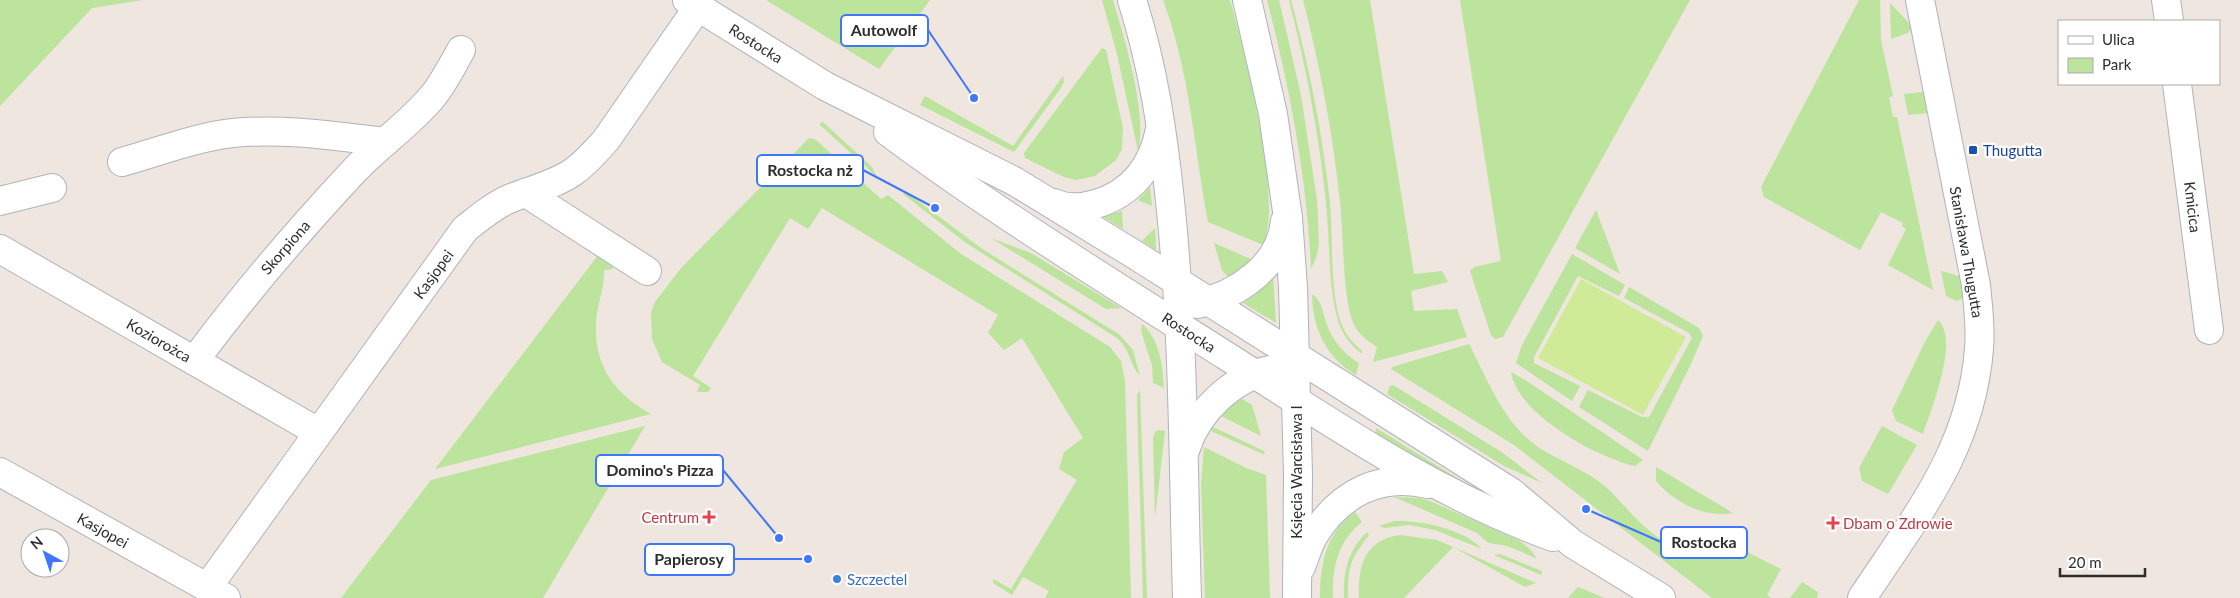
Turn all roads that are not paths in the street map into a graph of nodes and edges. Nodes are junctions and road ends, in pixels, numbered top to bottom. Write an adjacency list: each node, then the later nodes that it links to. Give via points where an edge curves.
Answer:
1 (1132, 0): 10 (street)
2 (1248, 0): 17 (street, via 1273,114)
3 (1920, 0): 36 (street, Stanisława Thugutta, via 1976,285 1979,349 1971,402 1951,457)
4 (2166, 0): 6 (street)
5 (692, 4): 9 (street, Rostocka); 14 (street, Kasjopei, via 606,140 573,172)
6 (2169, 20)
7 (460, 50): 11 (street, Skorpiona, via 433,95)
8 (2177, 85): 22 (street, Kmicica)
9 (825, 86): 15 (street, Rostocka, via 989,167); 21 (street, Rostocka, via 985,201 1133,296)
10 (1161, 120): 15 (street, Rostocka, via 1155,151 1130,187 1089,206 1058,205); 21 (street)
11 (385, 142): 12 (street, via 318,133 232,133); 23 (street, Skorpiona, via 282,249)
12 (122, 162)
13 (52, 188): 16 (street)
14 (526, 193): 19 (street); 27 (street, Kasjopei, via 507,200 465,229)
15 (1045, 199): 21 (street, Rostocka)
16 (0, 201)
17 (1287, 207): 20 (street, via 1285,228 1264,265 1236,290); 24 (street, Księcia Warcisława I)
18 (0, 249): 23 (street, Koziorożca)
19 (647, 271)
20 (1209, 302): 21 (street); 24 (street, Rostocka)
21 (1179, 305): 25 (street, Rostocka); 28 (street, via 1183,364)
22 (2209, 330)
23 (195, 360): 27 (street, Koziorożca)
24 (1295, 362): 25 (street); 26 (street, Księcia Warcisława I); 31 (street, Rostocka, via 1325,375 1511,492)
25 (1255, 375): 26 (street, Rostocka); 28 (street, via 1228,391 1202,415 1192,432)
26 (1295, 401): 30 (street, Rostocka); 32 (street, Księcia Warcisława I, via 1298,474)
27 (318, 432): 33 (street, Kasjopei)
28 (1183, 465): 34 (street)
29 (0, 472): 33 (street, Kasjopei)
30 (1439, 486): 31 (street, Rostocka, via 1494,513); 32 (street, Księcia Warcisława I, via 1389,480 1352,495 1337,506 1313,537)
31 (1573, 544): 35 (street, Rostocka)
32 (1296, 588)
33 (216, 593)
34 (1187, 598)
35 (1662, 598)
36 (1862, 598)

